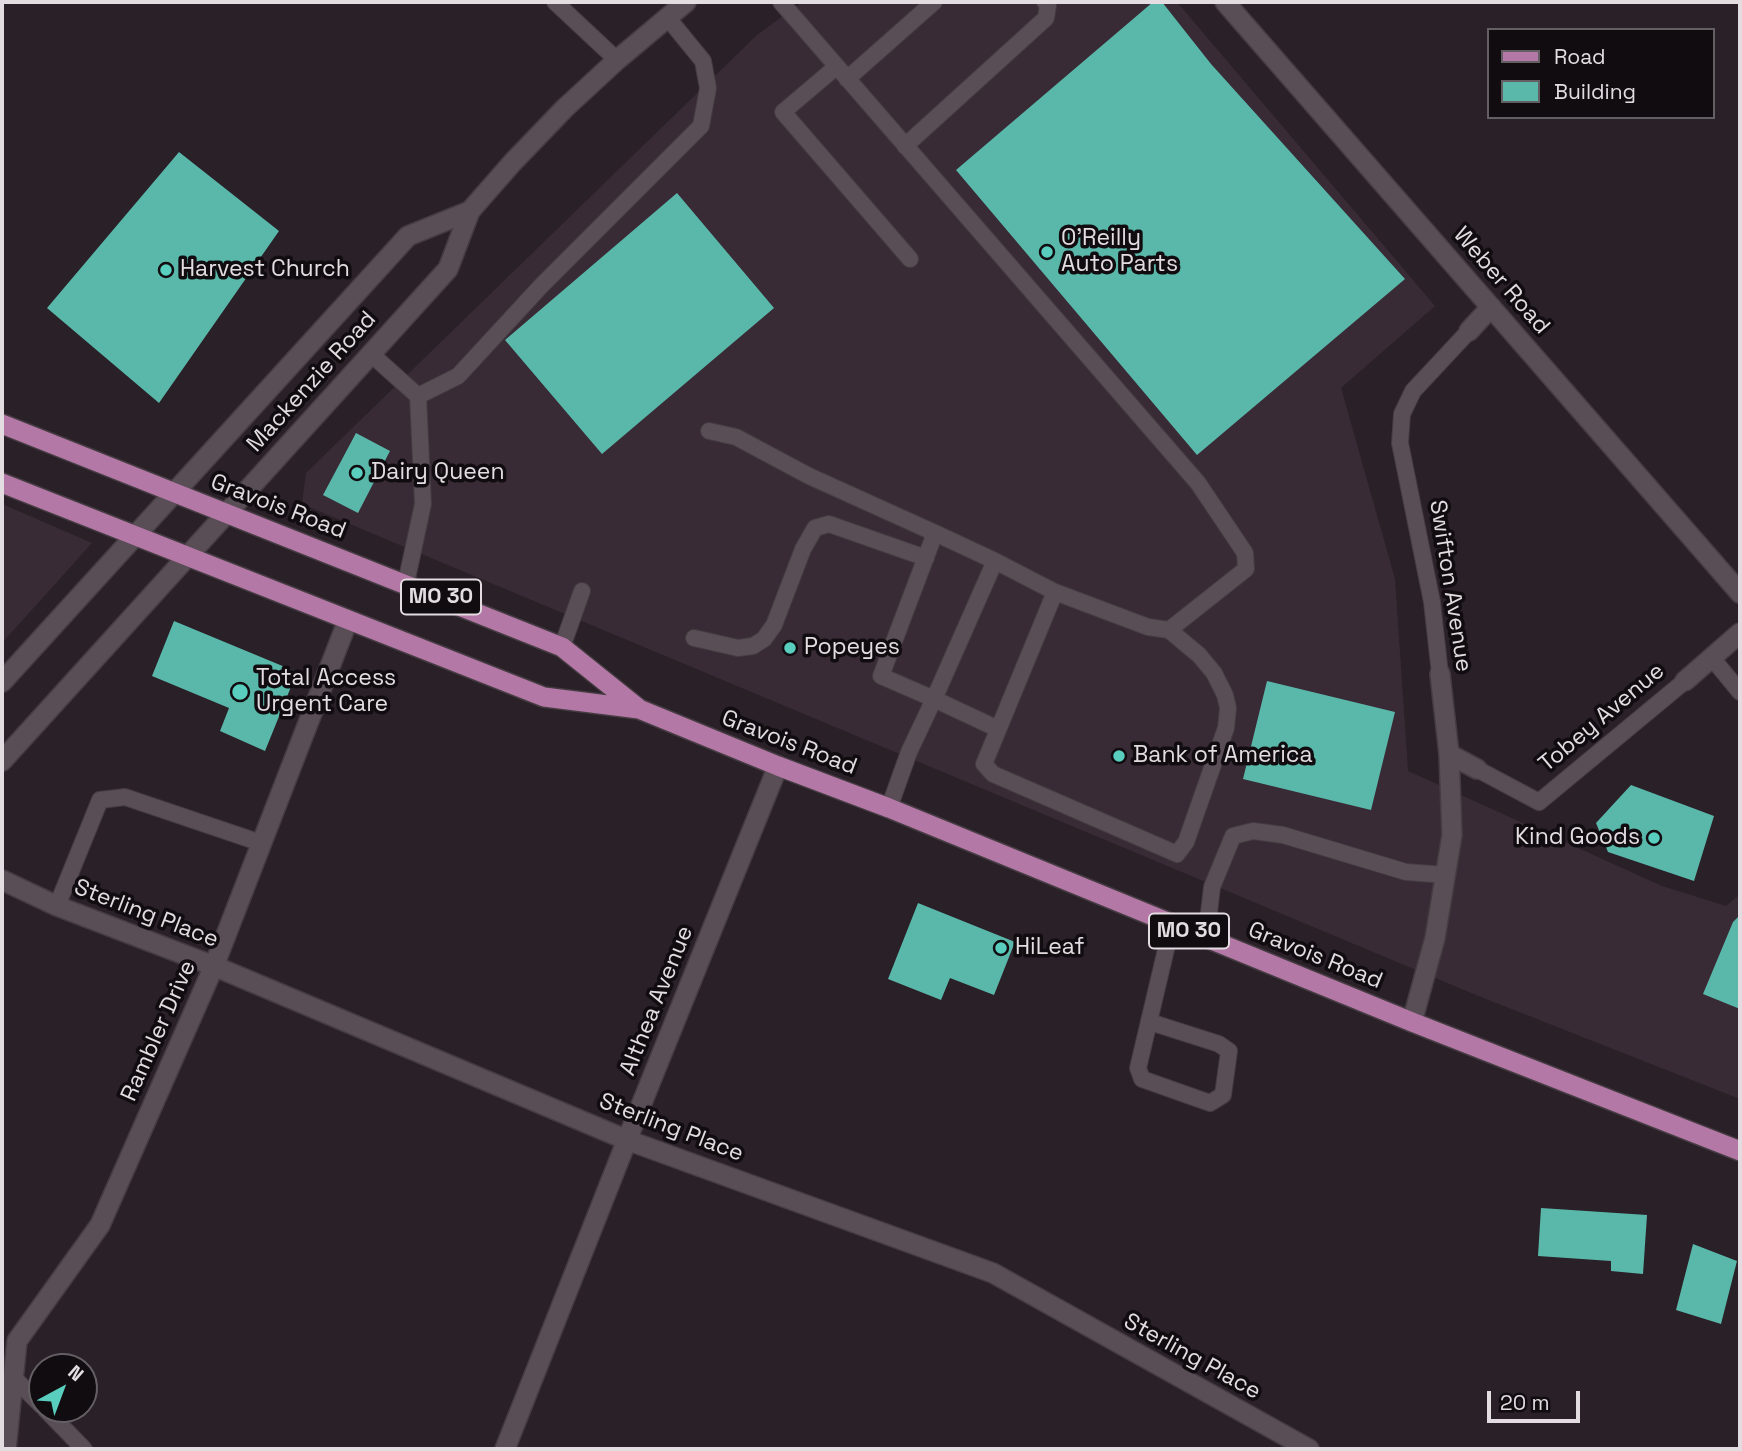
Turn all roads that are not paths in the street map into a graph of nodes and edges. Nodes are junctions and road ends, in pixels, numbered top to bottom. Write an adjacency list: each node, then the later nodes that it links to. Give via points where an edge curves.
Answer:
1 (555, 2): 8 (lane)
2 (687, 2): 7 (street, Mackenzie Road)
3 (781, 2): 9 (lane)
4 (934, 2): 10 (lane)
5 (1045, 2): 11 (lane, via 1046,18)
6 (1225, 2): 14 (street, Weber Road)
7 (667, 17): 8 (street, Mackenzie Road); 17 (lane, via 703,61 708,88 701,126 458,376)
8 (617, 60): 12 (street, Mackenzie Road, via 565,108)
9 (836, 67): 10 (lane); 13 (lane, via 783,111)
10 (847, 79): 11 (lane)
11 (905, 146): 33 (lane, via 1198,483 1245,553 1246,569)
12 (470, 211): 16 (street, Mackenzie Road, via 448,270); 21 (street, Mackenzie Road, via 408,236)
13 (910, 259)
14 (1491, 307): 15 (street, Swifton Avenue); 31 (street, Weber Road)
15 (1469, 331): 38 (lane, Swifton Avenue, via 1413,391 1402,414 1400,443 1432,602)
16 (371, 354): 17 (lane); 22 (street, Mackenzie Road)
17 (418, 396): 28 (lane, via 423,504)
18 (2, 424): 21 (main road, Gravois Road / MO 30)
19 (709, 431): 23 (lane, via 736,437)
20 (2, 482): 24 (main road, Gravois Road / MO 30)
21 (173, 493): 22 (main road, Gravois Road / MO 30); 24 (street, Mackenzie Road)
22 (227, 513): 25 (street, Mackenzie Road); 28 (main road, Gravois Road / MO 30)
23 (935, 533): 26 (lane); 27 (lane)
24 (135, 536): 25 (main road, Gravois Road / MO 30); 40 (street, Mackenzie Road)
25 (188, 557): 32 (main road, Gravois Road / MO 30); 46 (street, Mackenzie Road)
26 (926, 558): 35 (lane, via 829,524 815,528 764,639 738,648); 42 (lane, via 881,676)
27 (995, 561): 30 (lane); 42 (lane)
28 (406, 583): 36 (main road, Gravois Road / MO 30)
29 (582, 591): 36 (lane)
30 (1055, 592): 33 (lane, via 1148,627); 44 (lane)
31 (1740, 593)
32 (348, 620): 43 (main road, Gravois Road / MO 30, via 544,697); 50 (street, Rambler Drive)
33 (1169, 630): 44 (lane, via 1214,673 1228,708 1226,728 1186,842 1177,854 993,774 984,764)
34 (1740, 633): 37 (street, Tobey Avenue)
35 (694, 638)
36 (562, 647): 43 (main road, Gravois Road / MO 30)
37 (1712, 658): 39 (street, Tobey Avenue); 41 (lane)
38 (1440, 674): 45 (street, Swifton Avenue)
39 (1685, 681): 48 (lane, Tobey Avenue, via 1539,802)
40 (2, 682)
41 (1740, 692)
42 (934, 699): 44 (lane); 49 (lane)
43 (639, 709): 47 (main road, Gravois Road / MO 30)
44 (998, 729)
45 (1449, 754): 48 (street, Tobey Avenue); 51 (street, Swifton Avenue, via 1452,835)
46 (2, 761)
47 (778, 766): 49 (main road, Gravois Road / MO 30); 59 (street, Althea Avenue)
48 (1477, 769)
49 (889, 808): 54 (main road, Gravois Road / MO 30)
50 (261, 843): 53 (lane, via 125,797 100,800); 56 (street, Rambler Drive)
51 (1446, 875): 55 (lane, via 1406,872 1283,835 1253,831 1233,836 1212,887); 58 (street, Swifton Avenue)
52 (2, 880): 53 (street, Sterling Place)
53 (57, 906): 56 (street, Sterling Place)
54 (1172, 924): 55 (main road, Gravois Road / MO 30); 57 (lane)
55 (1206, 939): 58 (main road, Gravois Road / MO 30)
56 (214, 966): 59 (street, Sterling Place); 61 (street, Rambler Drive, via 100,1225 17,1341)
57 (1150, 1022): 57 (lane, via 1138,1068 1142,1079 1210,1103 1223,1095 1228,1051)
58 (1412, 1022): 60 (main road, Gravois Road / MO 30)
59 (627, 1140): 66 (street, Althea Avenue); 67 (street, Sterling Place, via 993,1273)
60 (1740, 1151)
61 (13, 1377): 62 (lane); 64 (street, Rambler Drive)
62 (28, 1392)
63 (58, 1423): 65 (lane)
64 (6, 1449)
65 (84, 1449)
66 (505, 1449)
67 (1309, 1449)

